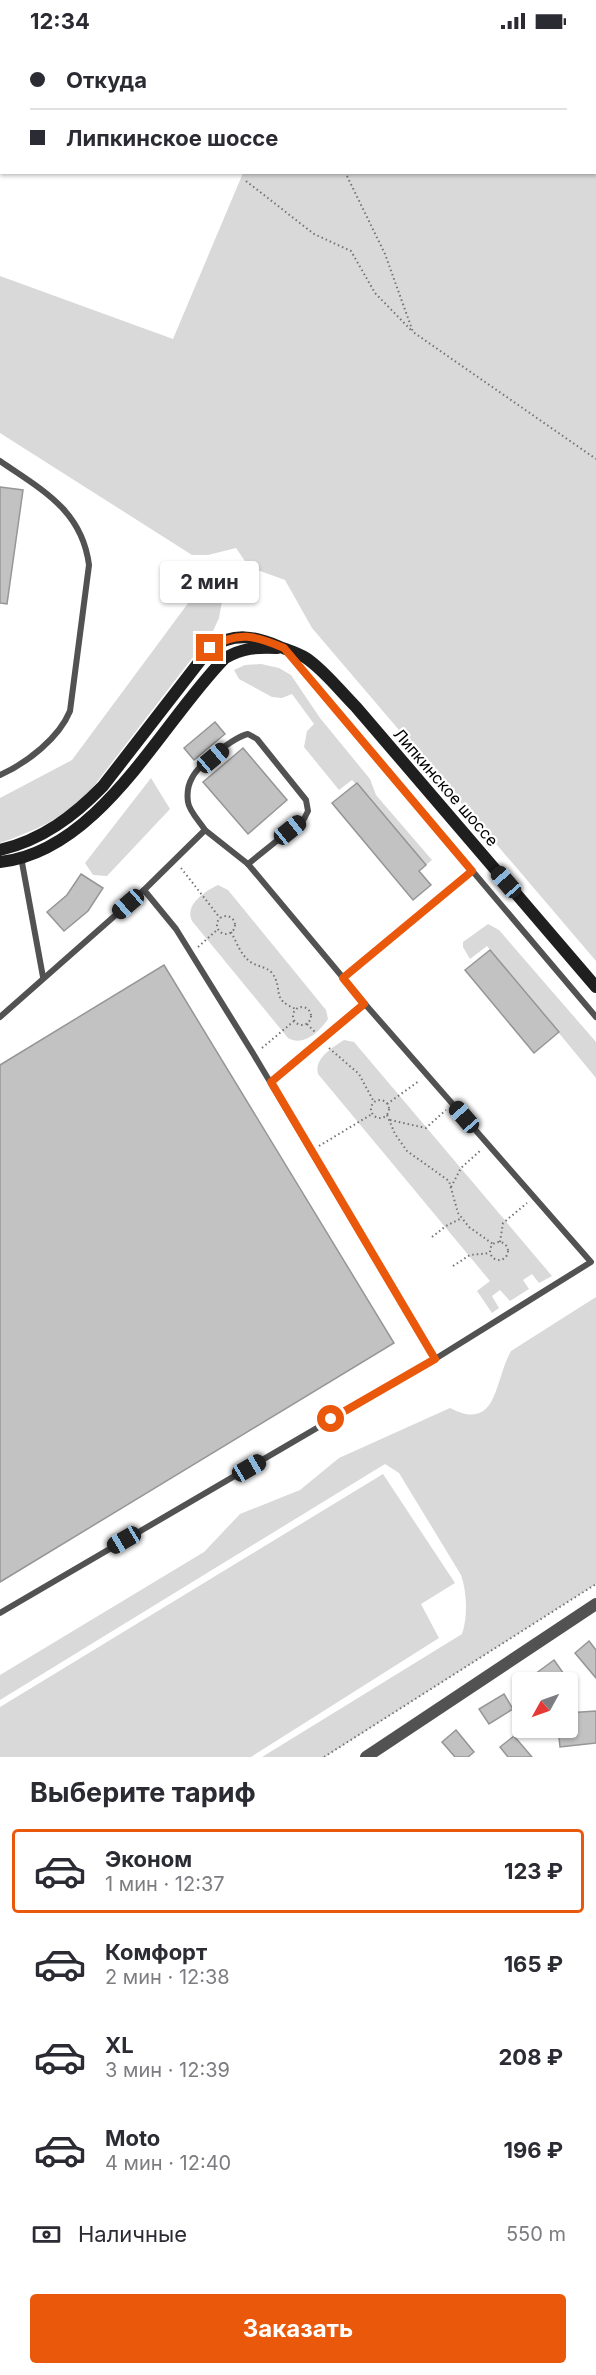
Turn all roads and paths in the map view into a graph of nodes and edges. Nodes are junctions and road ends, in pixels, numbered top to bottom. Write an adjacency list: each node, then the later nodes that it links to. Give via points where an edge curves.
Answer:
1 (346, 174): 3 (path, via 385,254)
2 (246, 181): 3 (path, via 314,234 351,251 375,293)
3 (413, 332): 4 (path)
4 (596, 459)
5 (0, 461): 9 (lane, via 70,515 85,542 89,565 70,711 64,724 40,749)
6 (247, 637): 7 (street, Липкинское шоссе, via 261,638); 8 (street, via 221,656); 11 (street, Липкинское шоссе, via 235,636 210,648 103,786 68,820)
7 (284, 648): 8 (street, Липкинское шоссе, via 241,650 225,658); 17 (lane); 25 (street, Липкинское шоссе, via 306,658 356,707)
8 (210, 675): 13 (street, Липкинское шоссе, via 98,810 57,841)
9 (0, 775)
10 (205, 830): 14 (lane); 16 (lane); 16 (lane, via 188,805 192,778 238,736 248,734 257,739 306,800 308,811 304,819)
11 (17, 844): 12 (street, Липкинское шоссе); 13 (lane)
12 (0, 850)
13 (22, 858): 15 (street, Липкинское шоссе); 23 (lane)
14 (175, 860): 18 (lane); 19 (path)
15 (0, 862)
16 (248, 864): 24 (lane)
17 (472, 871): 24 (lane); 29 (lane)
18 (144, 890): 22 (lane); 23 (lane)
19 (220, 918): 20 (path); 21 (path, via 233,919)
20 (218, 929): 21 (path, via 225,934); 22 (path)
21 (231, 932): 27 (path, via 248,959 271,971 283,1004)
22 (191, 953): 33 (lane)
23 (44, 977): 28 (lane)
24 (343, 978): 26 (lane)
25 (596, 987)
26 (364, 1004): 32 (lane); 34 (lane)
27 (296, 1009): 30 (path); 31 (path, via 305,1007 310,1011)
28 (0, 1017)
29 (596, 1017)
30 (294, 1021): 31 (path); 33 (path)
31 (307, 1024): 32 (path)
32 (322, 1040): 35 (lane); 36 (path, via 359,1074)
33 (254, 1055): 35 (lane)
34 (427, 1075): 37 (path); 38 (lane)
35 (271, 1082): 43 (lane)
36 (374, 1102): 37 (path, via 382,1100); 39 (path)
37 (387, 1104): 40 (path)
38 (453, 1104): 41 (path, via 426,1128); 42 (lane)
39 (372, 1114): 40 (path, via 379,1118); 43 (path)
40 (387, 1115): 41 (path)
41 (390, 1120): 44 (path, via 407,1151 442,1174)
42 (488, 1144): 44 (path, via 461,1168); 45 (lane)
43 (311, 1150): 53 (lane)
44 (451, 1187): 46 (path)
45 (534, 1197): 48 (path, via 502,1223); 51 (lane)
46 (462, 1218): 47 (path); 49 (path)
47 (432, 1237)
48 (500, 1242): 49 (path); 50 (path, via 508,1249 506,1257 498,1260)
49 (493, 1244): 50 (path)
50 (490, 1253): 52 (path, via 470,1255)
51 (594, 1260): 53 (lane)
52 (453, 1266)
53 (435, 1359): 56 (lane)
54 (596, 1584): 57 (path)
55 (596, 1604): 58 (street)
56 (0, 1612)
57 (324, 1757)
58 (366, 1757)

